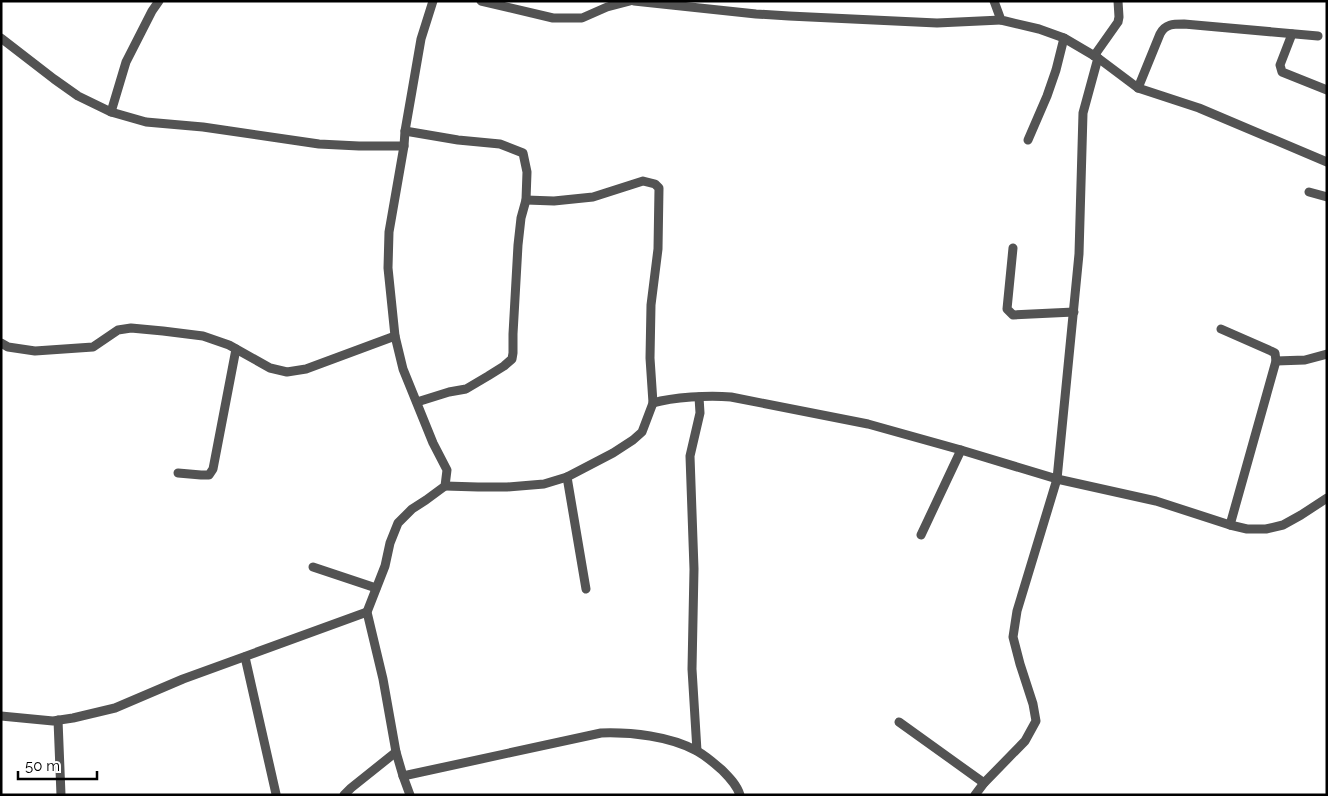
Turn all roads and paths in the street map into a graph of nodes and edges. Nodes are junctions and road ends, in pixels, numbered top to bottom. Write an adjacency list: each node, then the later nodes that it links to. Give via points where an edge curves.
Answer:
1 (159, 1): 16 (street, via 126,62)
2 (433, 1): 17 (street, via 421,39)
3 (482, 1): 4 (street, via 553,18 582,18)
4 (630, 1)
5 (634, 1): 8 (street, via 780,16 936,23)
6 (994, 1): 8 (street)
7 (1118, 1): 13 (street, via 1118,22)
8 (1001, 20): 12 (street)
9 (1292, 34): 10 (street); 14 (street, via 1170,24 1163,28); 15 (street, via 1280,65 1282,72)
10 (1318, 36)
11 (1, 38): 16 (street, via 78,96)
12 (1064, 38): 13 (street); 18 (street, via 1056,70)
13 (1096, 57): 14 (street); 25 (street, via 1084,113)
14 (1138, 88): 20 (street, via 1199,108)
15 (1327, 90)
16 (111, 112): 19 (street, via 146,122 319,144)
17 (405, 131): 19 (street); 23 (street, via 500,144 523,153 527,172)
18 (1028, 140)
19 (404, 146): 27 (street, via 389,232 388,268)
20 (1327, 162)
21 (1309, 192): 22 (street)
22 (1327, 197)
23 (526, 200): 33 (street, via 518,245 512,358 466,389); 34 (street, via 593,197 643,181 658,188 658,249 650,358)
24 (1013, 248): 25 (street, via 1008,310 1013,315)
25 (1074, 312): 38 (street)
26 (1222, 329): 31 (street, via 1275,353)
27 (395, 336): 29 (street, via 306,369 287,372 270,368); 33 (street)
28 (1, 343): 29 (street, via 35,351 93,347 118,330 131,328 203,336)
29 (236, 349): 36 (street, via 213,469 209,475)
30 (1327, 354): 31 (street, via 1305,360)
31 (1276, 361): 41 (street)
32 (699, 397): 34 (street); 35 (street, via 731,396 868,424); 51 (street, via 700,413 690,456 694,569 692,669)
33 (416, 402): 39 (street, via 447,470)
34 (652, 403): 37 (street, via 642,432 633,440)
35 (961, 450): 38 (street); 42 (street)
36 (178, 473)
37 (567, 477): 39 (street, via 544,484); 45 (street)
38 (1057, 480): 41 (street, via 1156,501); 54 (street, via 1017,611 1013,636 1036,720 1025,741)
39 (445, 486): 44 (street, via 398,523)
40 (1327, 498): 41 (street, via 1283,525 1247,529)
41 (1230, 525)
42 (921, 535)
43 (313, 567): 44 (street)
44 (376, 588): 46 (street)
45 (586, 590)
46 (367, 612): 47 (street); 52 (street)
47 (245, 657): 49 (street, via 115,708); 55 (street)
48 (1, 716): 49 (street)
49 (58, 720): 56 (street)
50 (899, 722): 54 (street)
51 (697, 750): 53 (street, via 650,737 601,733); 59 (street, via 727,775)
52 (396, 752): 53 (street); 57 (street)
53 (402, 776): 58 (street)
54 (984, 783): 60 (street)
55 (276, 794)
56 (61, 795)
57 (344, 795)
58 (410, 795)
59 (740, 795)
60 (976, 795)

